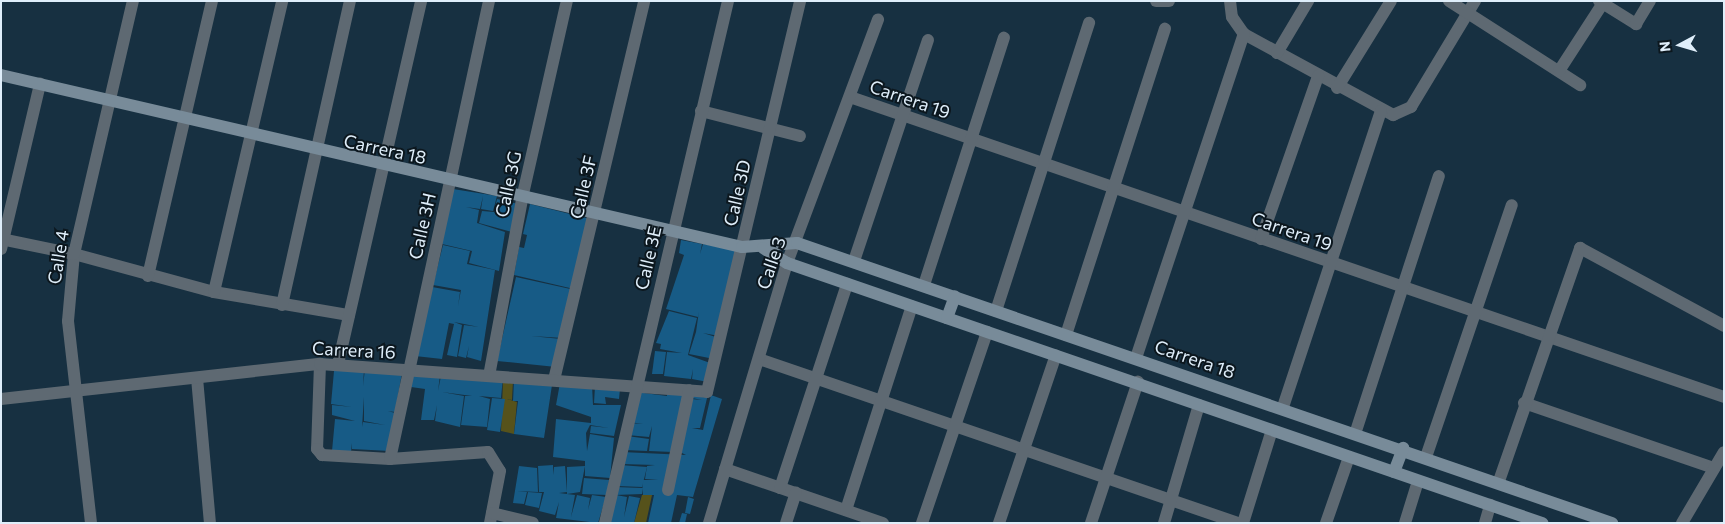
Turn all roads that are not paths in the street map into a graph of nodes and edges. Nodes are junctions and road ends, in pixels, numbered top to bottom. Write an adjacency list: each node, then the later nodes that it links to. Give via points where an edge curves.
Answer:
1 (133, 1): 33 (street, Calle 4)
2 (212, 1): 37 (street)
3 (282, 1): 39 (street)
4 (350, 1): 42 (street)
5 (422, 1): 44 (street)
6 (490, 1): 46 (street, Calle 3H)
7 (567, 1): 48 (street, Calle 3G)
8 (644, 1): 51 (street, Calle 3F)
9 (728, 1): 35 (street, Calle 3E)
10 (800, 1): 38 (street, Calle 3D)
11 (1230, 1): 22 (street, via 1232,17)
12 (1308, 1): 25 (street)
13 (1391, 1): 31 (street)
14 (1450, 1): 18 (street)
15 (1475, 1): 18 (street)
16 (1650, 1): 17 (street, via 1636,24)
17 (1601, 2): 26 (street)
18 (1467, 13): 26 (street); 34 (street, via 1404,113)
19 (878, 19): 32 (street, Calle 3)
20 (1089, 23): 43 (street)
21 (1165, 29): 47 (street)
22 (1244, 34): 25 (street); 50 (street)
23 (1004, 38): 41 (street)
24 (928, 40): 36 (street)
25 (1277, 52): 28 (street)
26 (1559, 71): 30 (street)
27 (1, 75): 29 (street, Carrera 18)
28 (1318, 76): 31 (street); 53 (street)
29 (40, 84): 33 (street, Carrera 18); 54 (street)
30 (1580, 85)
31 (1337, 88): 34 (street)
32 (850, 97): 36 (street, Carrera 19); 55 (street, Calle 3)
33 (109, 103): 37 (street, Carrera 18); 58 (street, Calle 4)
34 (1381, 111): 60 (street)
35 (701, 112): 38 (street); 52 (street, Calle 3E)
36 (900, 115): 41 (street, Carrera 19); 59 (street)
37 (184, 120): 39 (street, Carrera 18); 62 (street)
38 (769, 129): 40 (street); 56 (street, Calle 3D)
39 (251, 136): 42 (street, Carrera 18); 66 (street)
40 (800, 136)
41 (972, 138): 43 (street, Carrera 19); 64 (street)
42 (317, 152): 44 (street, Carrera 18); 68 (street)
43 (1044, 163): 47 (street, Carrera 19); 70 (street)
44 (381, 165): 46 (street, Carrera 18); 72 (street)
45 (1439, 176): 65 (street)
46 (450, 181): 48 (street, Carrera 18); 83 (street, Calle 3H)
47 (1114, 185): 50 (street, Carrera 19); 77 (street)
48 (523, 194): 51 (street, Carrera 18); 84 (street, Calle 3G)
49 (1512, 205): 71 (street)
50 (1183, 211): 53 (street, Carrera 19); 79 (street)
51 (595, 213): 52 (street, Carrera 18); 87 (street, Calle 3F)
52 (672, 231): 56 (street, Carrera 18); 89 (street, Calle 3E)
53 (1260, 239): 60 (street, Carrera 19)
54 (2, 242): 58 (street)
55 (797, 243): 57 (street, Carrera 18); 59 (street, Carrera 18); 61 (street, Calle 3)
56 (742, 247): 57 (street, Carrera 18); 92 (street, Calle 3D)
57 (763, 248): 61 (street, Carrera 18)
58 (74, 254): 62 (street); 91 (street, Calle 4, via 68,321)
59 (854, 261): 64 (street, Carrera 18)
60 (1330, 262): 65 (street, Carrera 19); 98 (street)
61 (787, 263): 63 (street, Carrera 18); 80 (street, Calle 3)
62 (148, 276): 66 (street)
63 (847, 284): 69 (street, Carrera 18); 86 (street)
64 (924, 285): 67 (street, Carrera 18)
65 (1403, 287): 71 (street, Carrera 19); 101 (street)
66 (214, 292): 68 (street)
67 (955, 296): 70 (street, Carrera 18); 73 (street)
68 (282, 305): 72 (street)
69 (912, 306): 73 (street, Carrera 18); 95 (street)
70 (996, 311): 77 (street, Carrera 18)
71 (1478, 311): 76 (street, Carrera 19); 106 (street)
72 (348, 315): 82 (street)
73 (947, 318): 75 (street, Carrera 18)
74 (1724, 326): 76 (street, via 1580,248)
75 (988, 332): 78 (street, Carrera 18); 99 (street)
76 (1548, 333): 93 (street, Carrera 19); 96 (street)
77 (1066, 335): 79 (street, Carrera 18)
78 (1056, 355): 88 (street, Carrera 18); 103 (street)
79 (1136, 358): 98 (street, Carrera 18)
80 (759, 359): 86 (street); 109 (street, Calle 3)
81 (320, 364): 82 (street, Carrera 16); 85 (street, Carrera 16); 107 (street, via 317,449 327,457)
82 (338, 364): 83 (street, Carrera 16)
83 (406, 370): 84 (street, Carrera 16); 107 (street, Calle 3H)
84 (490, 376): 87 (street, Carrera 16)
85 (197, 378): 91 (street, Carrera 16); 123 (street)
86 (816, 378): 95 (street); 114 (street)
87 (554, 380): 89 (street, Carrera 16)
88 (1138, 382): 97 (street, Carrera 18); 111 (street)
89 (636, 386): 90 (street, Carrera 16); 125 (street, Calle 3E)
90 (689, 390): 92 (street, Carrera 16); 115 (street)
91 (76, 391): 94 (street, Carrera 16); 122 (street, Calle 4)
92 (707, 392)
93 (1724, 397)
94 (1, 399)
95 (882, 401): 99 (street); 119 (street)
96 (1524, 403): 108 (street); 113 (street)
97 (1199, 405): 100 (street, Carrera 18); 117 (street)
98 (1283, 407): 101 (street, Carrera 18)
99 (953, 425): 103 (street); 129 (street)
100 (1272, 430): 105 (street, Carrera 18); 134 (street)
101 (1356, 432): 102 (street, Carrera 18)
102 (1403, 448): 106 (street, Carrera 18); 110 (street)
103 (1024, 450): 111 (street); 130 (street)
104 (1724, 452): 108 (street)
105 (1348, 457): 110 (street, Carrera 18); 135 (street)
106 (1426, 457): 113 (street, Carrera 18)
107 (390, 459): 120 (street, via 488,452 500,471)
108 (1714, 468): 140 (street)
109 (725, 469): 114 (street); 126 (street, Calle 3)
110 (1394, 472): 112 (street, Carrera 18)
111 (1106, 478): 117 (street); 131 (street)
112 (1418, 481): 118 (street, Carrera 18); 136 (street)
113 (1498, 481): 139 (street, Carrera 18)
114 (780, 488): 116 (street)
115 (668, 490)
116 (796, 493): 119 (street); 127 (street)
117 (1171, 500): 132 (street); 133 (street)
118 (1490, 505): 137 (street); 138 (street, Carrera 18)
119 (846, 510): 121 (street)
120 (491, 518): 124 (street)
121 (859, 519): 128 (street)
122 (91, 523)
123 (210, 523)
124 (533, 523)
125 (604, 523)
126 (709, 523)
127 (786, 523)
128 (883, 523)
129 (922, 523)
130 (999, 523)
131 (1091, 523)
132 (1164, 523)
133 (1238, 523)
134 (1243, 523)
135 (1326, 523)
136 (1405, 523)
137 (1485, 523)
138 (1542, 523)
139 (1612, 523)
140 (1682, 523)

